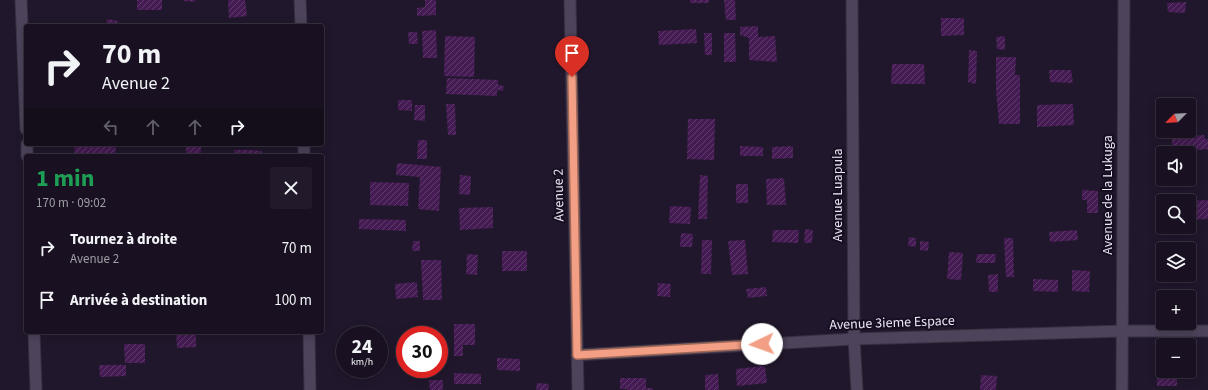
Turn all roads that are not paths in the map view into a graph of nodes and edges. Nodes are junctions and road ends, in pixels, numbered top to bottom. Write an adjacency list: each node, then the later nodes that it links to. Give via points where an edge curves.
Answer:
1 (21, 0): 7 (street)
2 (300, 0): 6 (street)
3 (570, 0): 13 (street, Avenue 2)
4 (852, 0): 12 (street, Avenue Luapula)
5 (1124, 0): 8 (street, Avenue de la Lukuga)
6 (301, 24)
7 (24, 77)
8 (1123, 331): 9 (street, Avenue 3ieme Espace); 12 (street, Avenue 3ieme Espace); 18 (street, Avenue de la Lukuga)
9 (1208, 331)
10 (34, 334): 14 (street)
11 (309, 334): 15 (street)
12 (854, 339): 13 (street, Avenue 3ieme Espace); 17 (street, Avenue Luapula)
13 (577, 355): 16 (street, Avenue 2)
14 (36, 390)
15 (310, 390)
16 (578, 390)
17 (857, 390)
18 (1122, 390)

